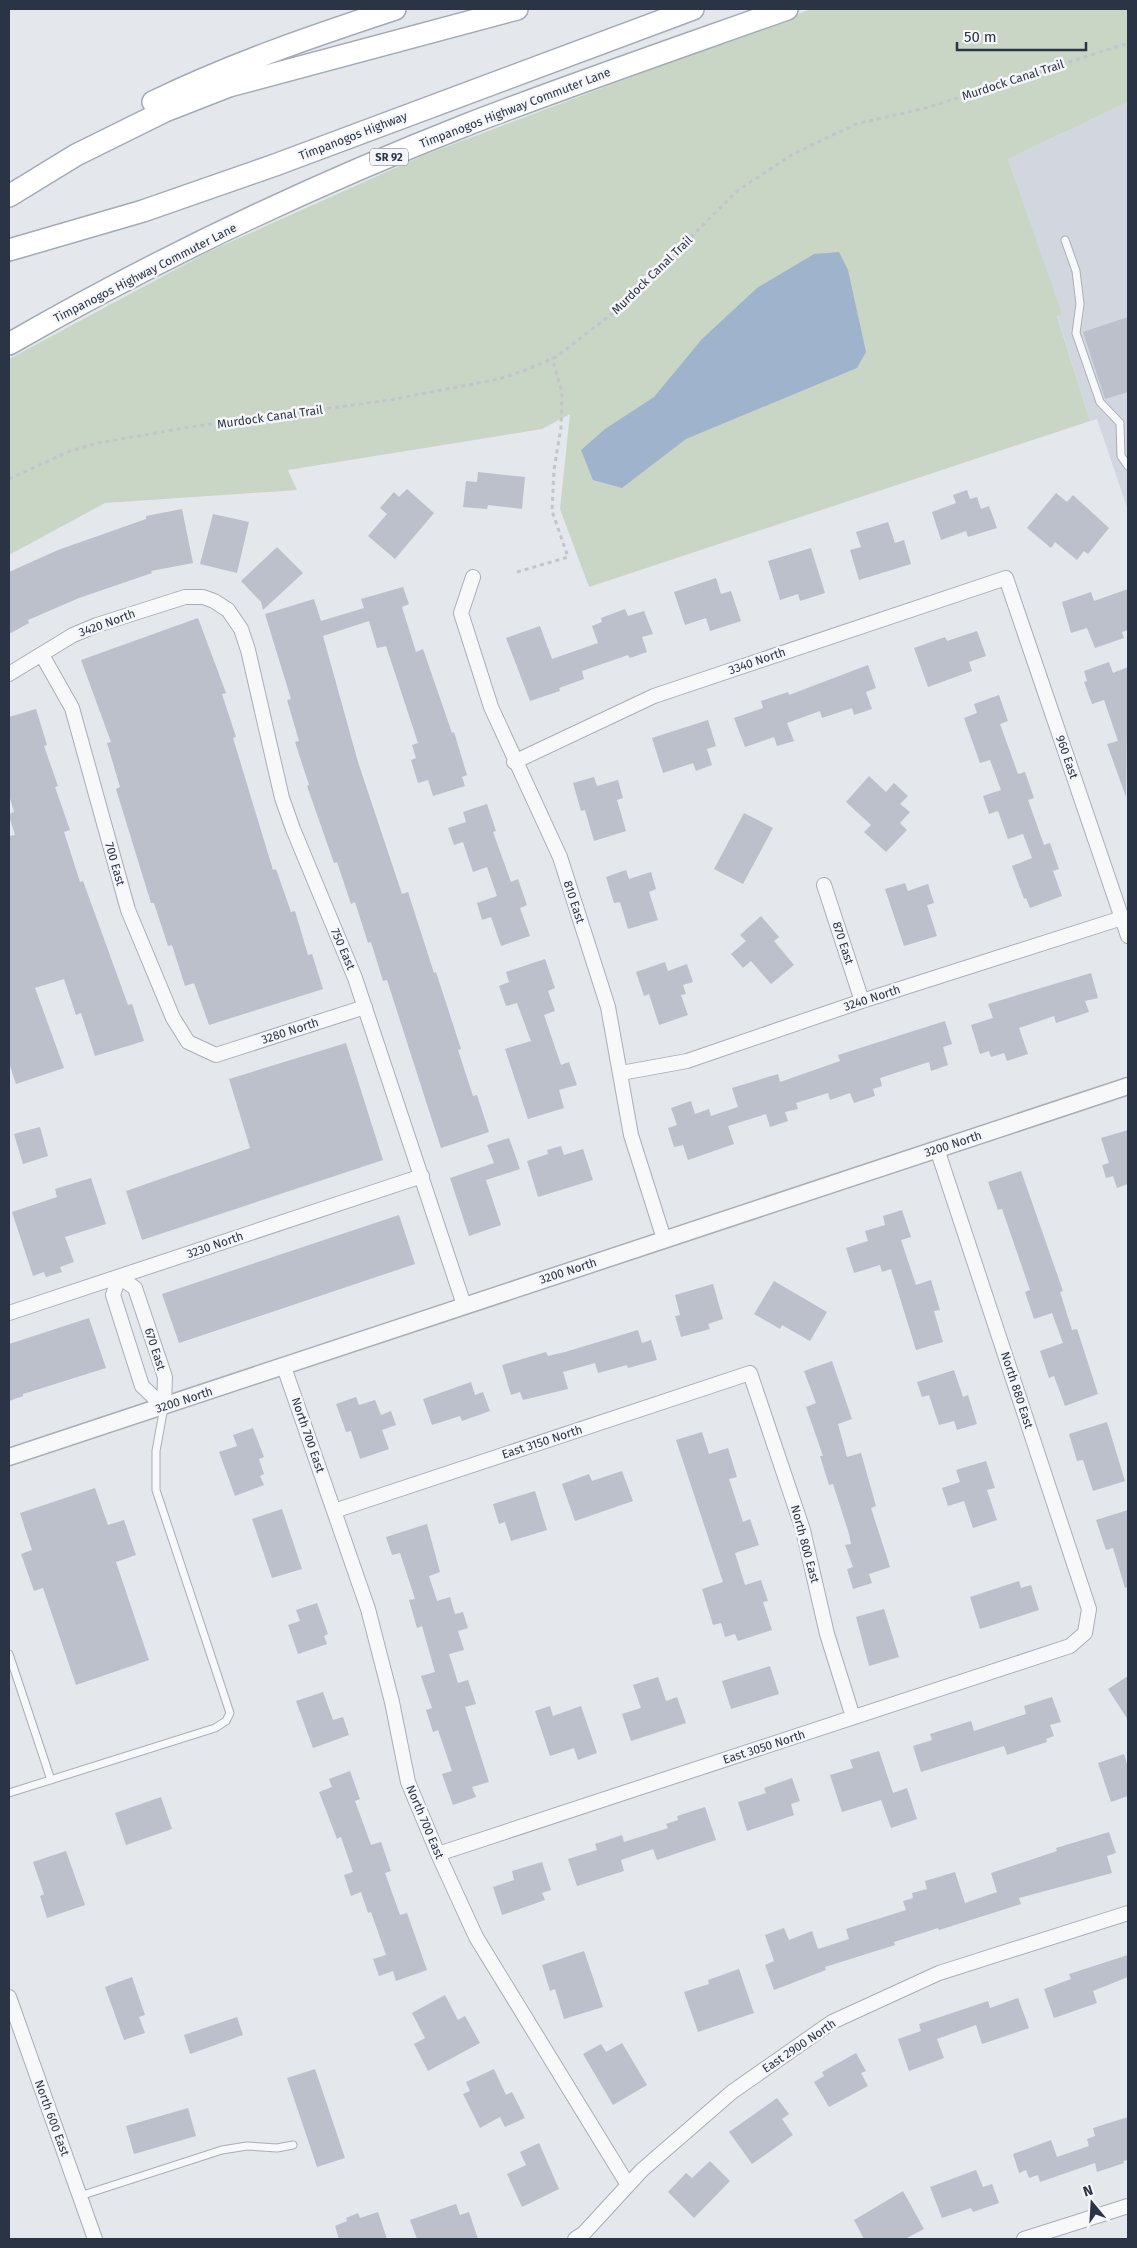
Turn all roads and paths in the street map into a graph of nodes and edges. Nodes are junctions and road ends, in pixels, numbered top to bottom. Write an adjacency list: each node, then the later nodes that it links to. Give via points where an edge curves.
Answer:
1 (395, 9): 6 (main road, via 192,83 107,125 44,166)
2 (517, 9): 6 (main road, via 229,86 165,111)
3 (693, 9): 8 (main road, Timpanogos Highway / SR 92, via 275,166 143,211)
4 (787, 9): 9 (main road, Timpanogos Highway Commuter Lane / SR 92, via 467,125 371,164 132,278)
5 (1128, 43): 10 (path, Murdock Canal Trail, via 926,108 856,124 793,154 737,191 622,306)
6 (9, 194)
7 (1065, 240): 12 (lane, via 1076,271 1080,304 1076,333 1100,402)
8 (16, 248)
9 (9, 344)
10 (552, 358): 14 (path, Murdock Canal Trail, via 499,379 390,400 181,428 98,443 70,451); 15 (path, via 562,392 552,511 568,557)
11 (1128, 420): 12 (lane)
12 (1120, 423): 13 (lane, via 1121,456)
13 (1128, 466)
14 (9, 479)
15 (517, 572)
16 (473, 577): 21 (street, 810 East, via 462,613 490,707)
17 (1006, 578): 21 (street, 3340 North, via 654,696); 23 (street, 960 East)
18 (214, 601): 19 (street, 3420 North, via 185,597 164,603 73,635); 26 (street, 750 East, via 228,610 241,629 282,798)
19 (42, 655): 20 (street, 3420 North); 27 (street, 700 East, via 72,708 128,910 173,1018 188,1042)
20 (9, 674)
21 (514, 762): 28 (street, 810 East, via 560,857 608,1008)
22 (824, 885): 25 (street, 870 East)
23 (1122, 918): 24 (street, 960 East); 25 (street, 3240 North)
24 (1128, 936)
25 (862, 1001): 28 (street, 3240 North, via 687,1061)
26 (365, 1008): 27 (street, 3280 North); 31 (street, 750 East)
27 (216, 1055)
28 (620, 1073): 32 (street, 810 East, via 631,1135)
29 (1128, 1086): 30 (street, 3200 North)
30 (937, 1148): 32 (street, 3200 North); 41 (street, North 880 East, via 1089,1609)
31 (422, 1176): 33 (street, 3230 North); 34 (street, 750 East)
32 (664, 1239): 34 (street, 3200 North)
33 (119, 1277): 35 (street, 3230 North); 38 (street, 670 East, via 135,1288 165,1377); 38 (street, 670 East, via 113,1295 142,1386)
34 (464, 1305): 36 (street, 3200 North)
35 (9, 1313)
36 (284, 1367): 38 (street, 3200 North); 40 (street, North 700 East)
37 (750, 1373): 40 (street, East 3150 North); 43 (street, North 800 East, via 803,1530 827,1634)
38 (164, 1407): 39 (street, 3200 North); 44 (lane, via 156,1451 156,1490 230,1713 226,1721 215,1728)
39 (9, 1457)
40 (334, 1511): 46 (street, North 700 East, via 368,1609 408,1782)
41 (1085, 1633): 43 (street, East 3050 North, via 1070,1646)
42 (9, 1654): 44 (lane)
43 (853, 1718): 46 (street, East 3050 North)
44 (51, 1780): 45 (lane)
45 (9, 1793)
46 (438, 1854): 50 (street, North 700 East, via 476,1937)
47 (1128, 1913): 50 (street, East 2900 North, via 939,1973 832,2022 732,2092)
48 (9, 1997): 51 (street, North 600 East)
49 (293, 2145): 51 (lane, via 222,2150)
50 (628, 2185): 54 (street, East 2900 North)
51 (80, 2196): 53 (street, North 600 East)
52 (1128, 2206): 55 (street)
53 (95, 2239)
54 (575, 2239)
55 (1024, 2239)

